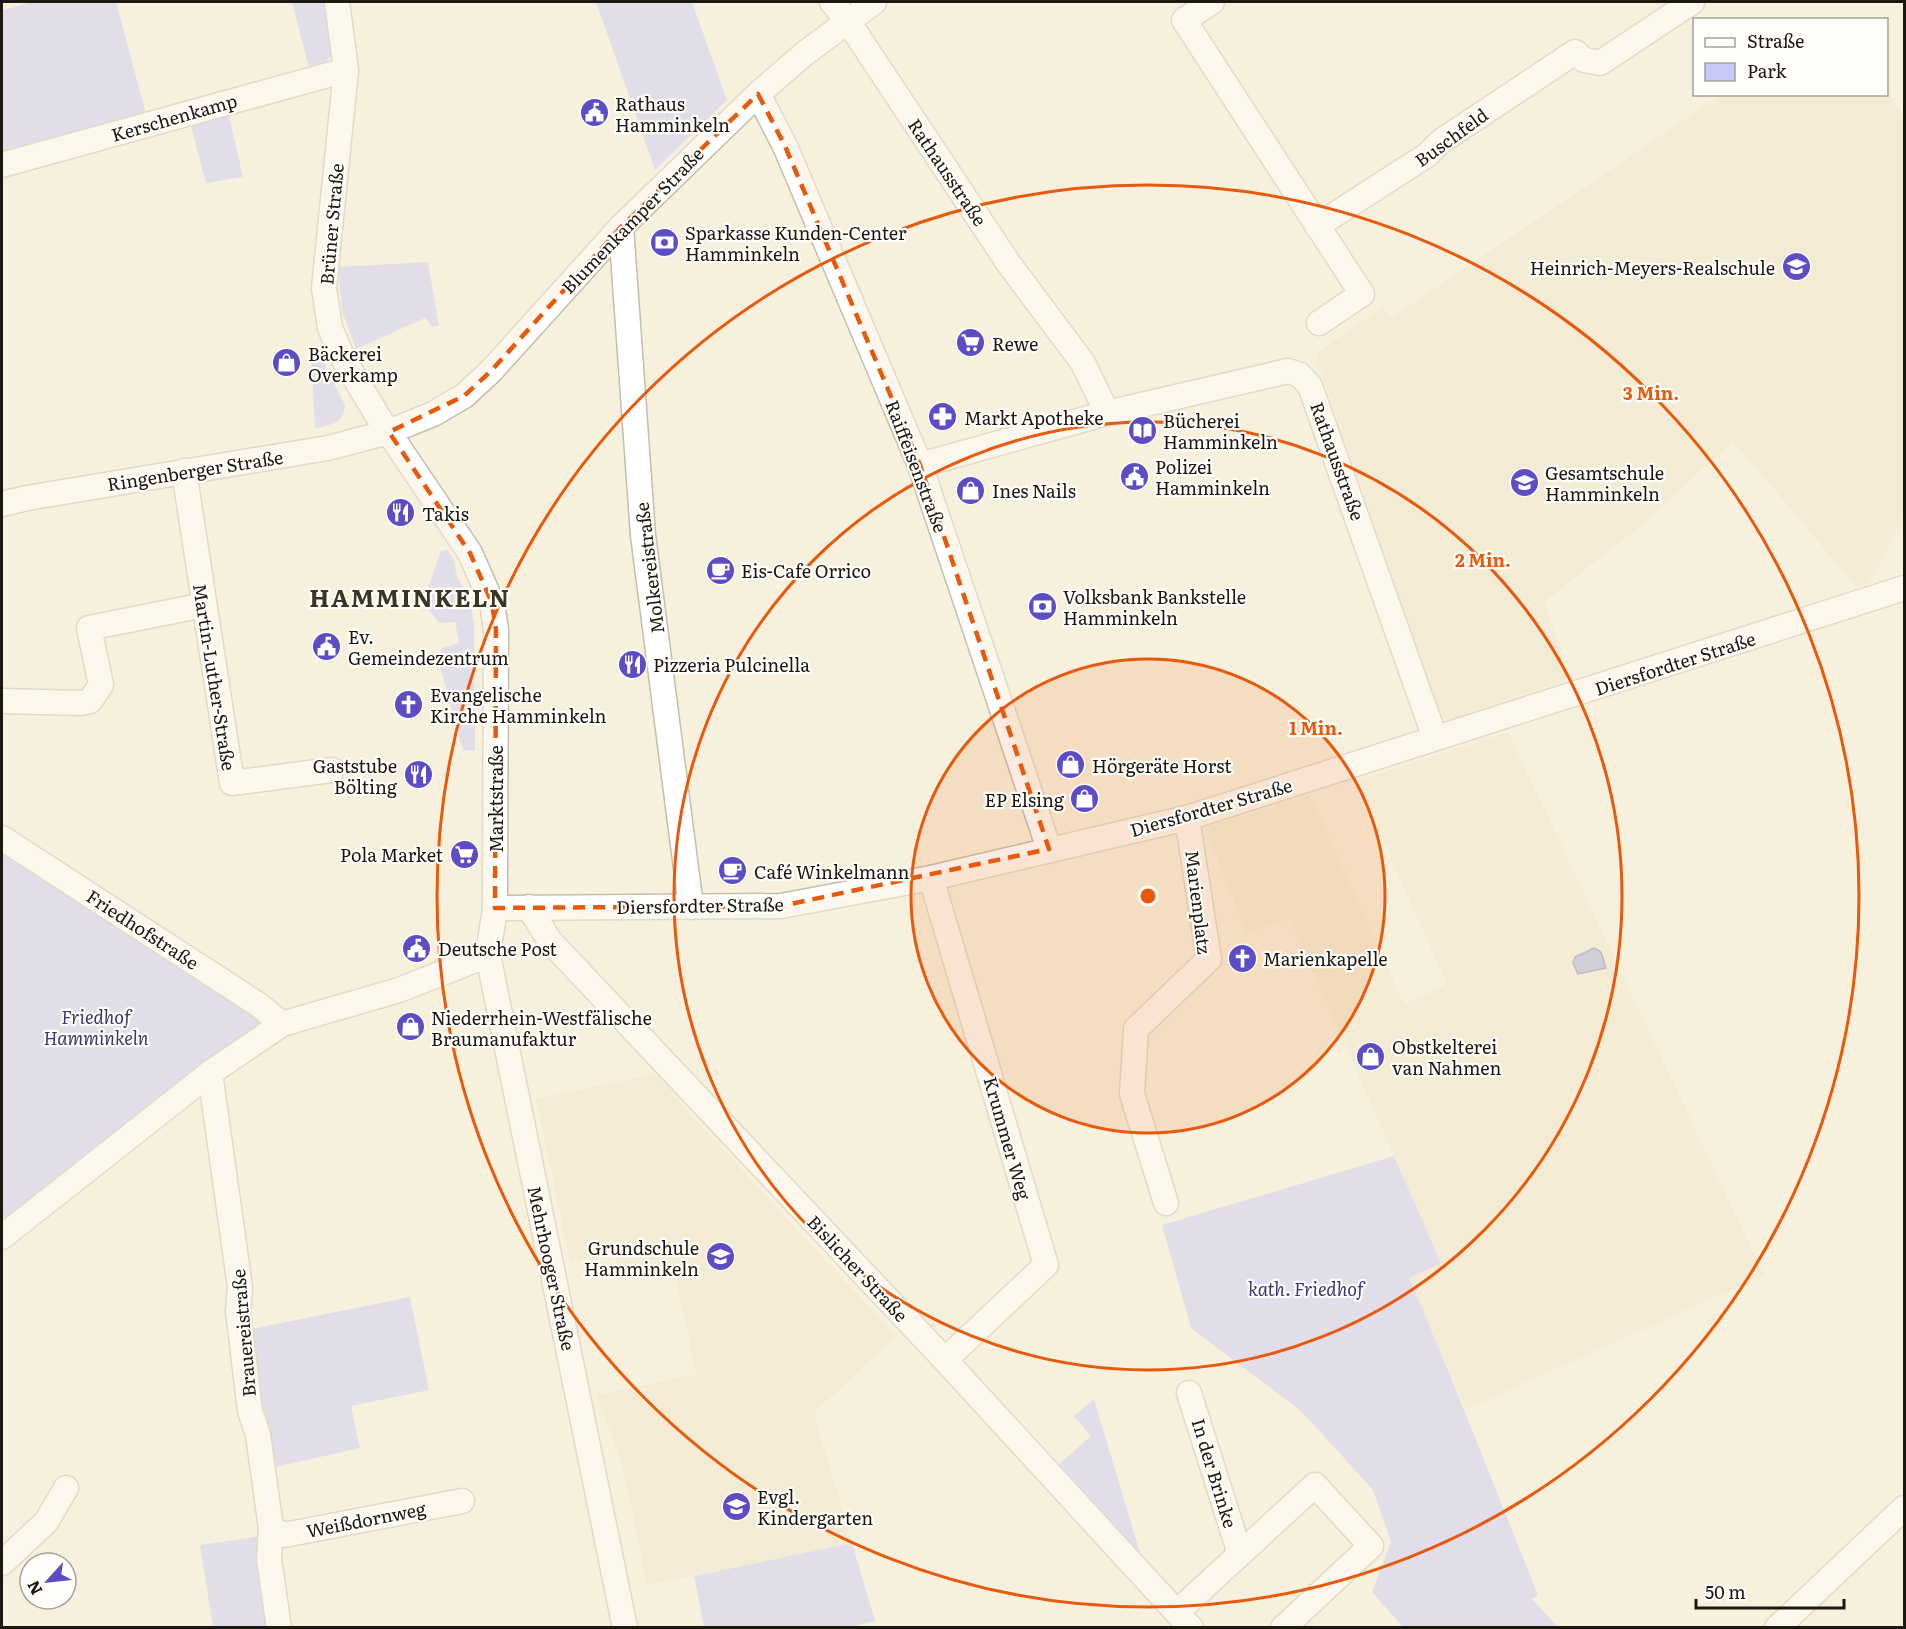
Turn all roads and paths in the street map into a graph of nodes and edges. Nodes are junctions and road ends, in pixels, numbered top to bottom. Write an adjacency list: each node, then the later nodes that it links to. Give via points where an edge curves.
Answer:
1 (337, 2): 7 (street, Brüner Straße)
2 (832, 2): 6 (street, Rathausstraße)
3 (874, 2): 6 (street, Blumenkamper Straße)
4 (1212, 2): 10 (street, via 1184,20)
5 (1692, 2): 10 (street, Buschfeld, via 1600,63 1584,60 1575,52)
6 (847, 20): 8 (street, Blumenkamper Straße); 13 (street, Rathausstraße, via 1009,264 1083,363)
7 (346, 69): 9 (street, Kerschenkamp); 14 (street, Brüner Straße, via 324,288 330,328 343,358)
8 (758, 94): 11 (street, Blumenkamper Straße); 15 (street, Raiffeisenstraße, via 785,146)
9 (2, 165)
10 (1317, 226): 12 (street, via 1362,294)
11 (621, 227): 14 (street, Blumenkamper Straße, via 464,396); 28 (street, Molkereistraße, via 643,535)
12 (1319, 323)
13 (1107, 413): 15 (street, Rathausstraße); 21 (street, Rathausstraße, via 1288,371 1300,375 1310,386)
14 (389, 432): 16 (street, Ringenberger Straße, via 328,448); 29 (street, Marktstraße, via 470,554 492,603 496,630)
15 (920, 465): 25 (street, Raiffeisenstraße)
16 (184, 471): 17 (street, Ringenberger Straße); 19 (street, Martin-Luther-Straße)
17 (2, 504)
18 (1905, 588): 21 (street, Diersfordter Straße)
19 (204, 605): 20 (street, via 89,628 101,685 90,701); 22 (street, Martin-Luther-Straße, via 231,783)
20 (2, 700)
21 (1435, 738): 23 (street, Diersfordter Straße)
22 (332, 770)
23 (1187, 818): 25 (street, Diersfordter Straße); 33 (street, Marienplatz, via 1209,959 1136,1029 1132,1094)
24 (2, 838): 31 (street, Friedhofstraße, via 260,1005)
25 (1049, 849): 26 (street, Diersfordter Straße)
26 (931, 878): 28 (street, Diersfordter Straße, via 781,906); 35 (street, Krummer Weg, via 1046,1265)
27 (529, 907): 28 (street, Diersfordter Straße); 29 (street, Diersfordter Straße); 35 (street, Bislicher Straße, via 549,940)
28 (691, 907)
29 (495, 908): 30 (street, Mehrhooger Straße)
30 (488, 955): 31 (street, via 399,990); 45 (street, Mehrhooger Straße)
31 (282, 1024): 32 (street)
32 (210, 1073): 34 (street); 40 (street, Brauereistraße, via 240,1287 238,1311 250,1410 258,1435)
33 (1166, 1203)
34 (2, 1238)
35 (945, 1360): 43 (street, Bislicher Straße)
36 (1189, 1393): 41 (street, In der Brinke)
37 (66, 1488): 42 (street, via 46,1522)
38 (462, 1501): 40 (street, Weißdornweg, via 284,1535)
39 (1905, 1508): 47 (street)
40 (271, 1528): 44 (street, Brauereistraße, via 269,1559)
41 (1240, 1554): 43 (street, In der Brinke); 46 (street, In der Brinke, via 1315,1485 1371,1546)
42 (2, 1563)
43 (1184, 1620)
44 (279, 1628)
45 (625, 1628)
46 (1283, 1628)
47 (1777, 1628)

